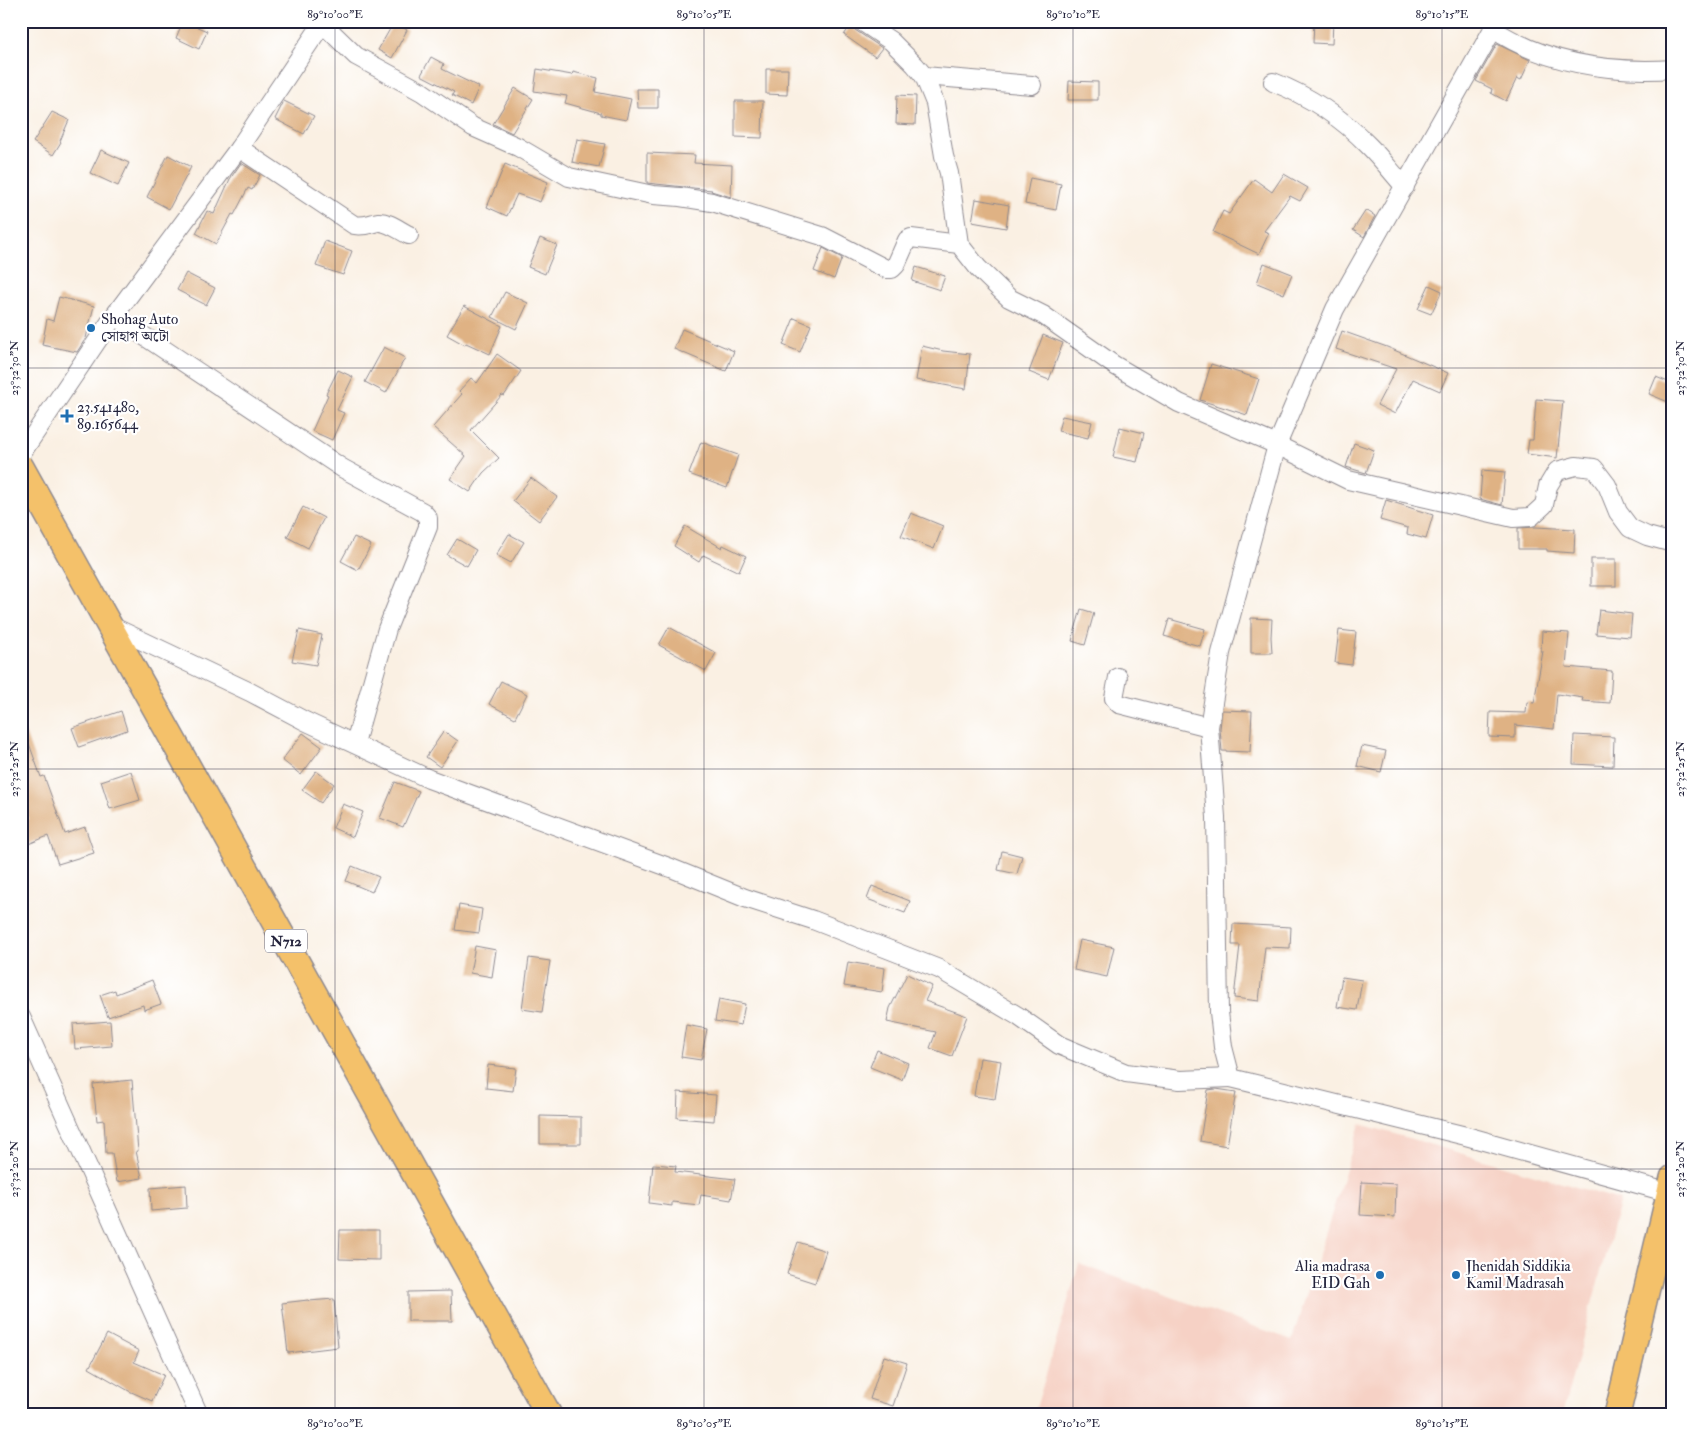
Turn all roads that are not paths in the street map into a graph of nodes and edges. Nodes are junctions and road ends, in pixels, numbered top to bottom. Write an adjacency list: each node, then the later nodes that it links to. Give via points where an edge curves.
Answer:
1 (861, 21): 5 (street, via 891,41)
2 (323, 22): 8 (street); 11 (street, via 356,56 422,92 473,126 518,147 569,177 654,195 712,202 822,236 886,270 896,265 907,240 911,238)
3 (1494, 25): 4 (street, via 1508,39 1540,53 1594,67); 9 (street)
4 (1673, 69)
5 (924, 76): 7 (street); 11 (street, via 935,103)
6 (1273, 82): 9 (street, via 1297,92 1334,115 1369,146)
7 (1032, 85)
8 (239, 148): 10 (street, via 354,225 362,227 384,222); 12 (street)
9 (1405, 187): 13 (street, via 1335,309)
10 (409, 235)
11 (959, 244): 13 (street, via 1009,298 1043,315 1114,365 1180,403)
12 (114, 316): 14 (street); 20 (street, via 342,468 423,512 428,518 428,527 387,629)
13 (1277, 445): 16 (street, via 1348,480 1513,518 1532,517 1544,505 1548,486 1557,472 1576,466 1594,468 1630,528); 19 (street, via 1222,653)
14 (21, 454)
15 (21, 467): 17 (highway, N712)
16 (1673, 543)
17 (109, 625): 20 (street); 26 (highway, N712)
18 (1118, 677): 19 (street, via 1114,698 1119,704)
19 (1209, 727): 22 (street, via 1216,817 1219,1012 1222,1047)
20 (355, 743): 22 (street, via 429,779 939,968 1018,1016 1059,1046 1126,1073 1180,1080)
21 (21, 1017): 25 (street)
22 (1231, 1078): 23 (street)
23 (1671, 1185): 24 (highway)
24 (1667, 1234): 27 (highway)
25 (199, 1415)
26 (549, 1415)
27 (1617, 1415)

